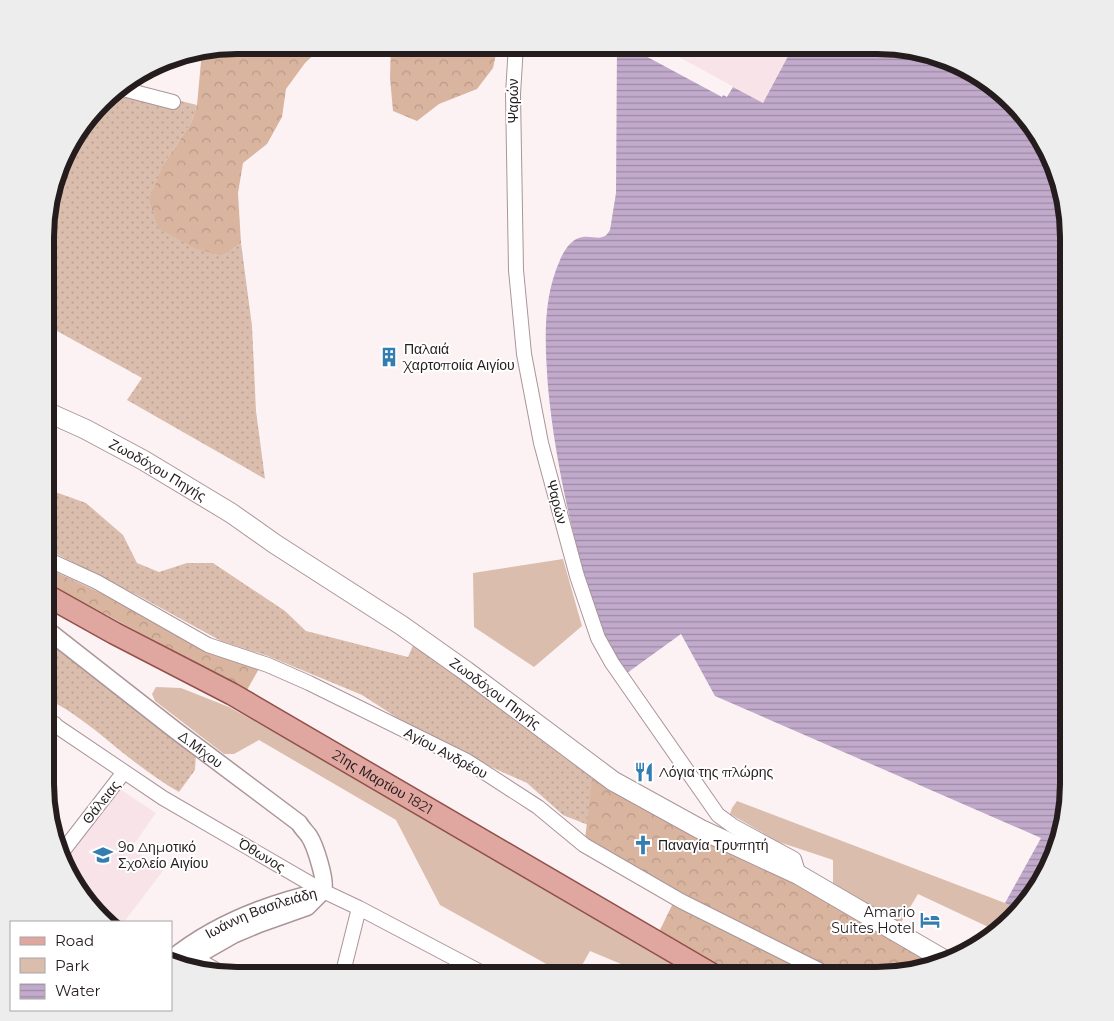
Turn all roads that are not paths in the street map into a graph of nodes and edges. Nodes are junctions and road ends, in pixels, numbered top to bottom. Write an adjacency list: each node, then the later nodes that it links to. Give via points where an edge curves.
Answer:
1 (515, 54): 11 (street, Ψαρών, via 515,236 524,354 540,443 591,620 612,663 718,815 794,859)
2 (128, 90): 3 (street)
3 (173, 102)
4 (54, 415): 11 (main road, Ζωοδόχου Πηγής, via 143,460 231,514 408,630 613,781 700,829)
5 (54, 562): 20 (street, Αγίου Ανδρέου, via 97,582 208,645 309,683 467,761 538,807 584,845 681,901)
6 (54, 599): 19 (main road, 21ης Μαρτίου 1821, via 248,704)
7 (54, 635): 12 (street, Δ.Μίχου, via 299,824 310,837 325,886)
8 (54, 725): 9 (street, Όθωνος)
9 (124, 772): 10 (street, Θάλειας); 12 (street, Όθωνος)
10 (65, 848)
11 (799, 875): 14 (main road, Ζωοδόχου Πηγής)
12 (323, 891): 13 (street, Όθωνος); 15 (street, Ιωάννη Βασιλειάδη, via 252,913 205,935)
13 (359, 908): 17 (street); 18 (street, Όθωνος)
14 (939, 957)
15 (184, 958): 16 (street)
16 (197, 963)
17 (344, 967)
18 (471, 967)
19 (701, 967)
20 (813, 967)

